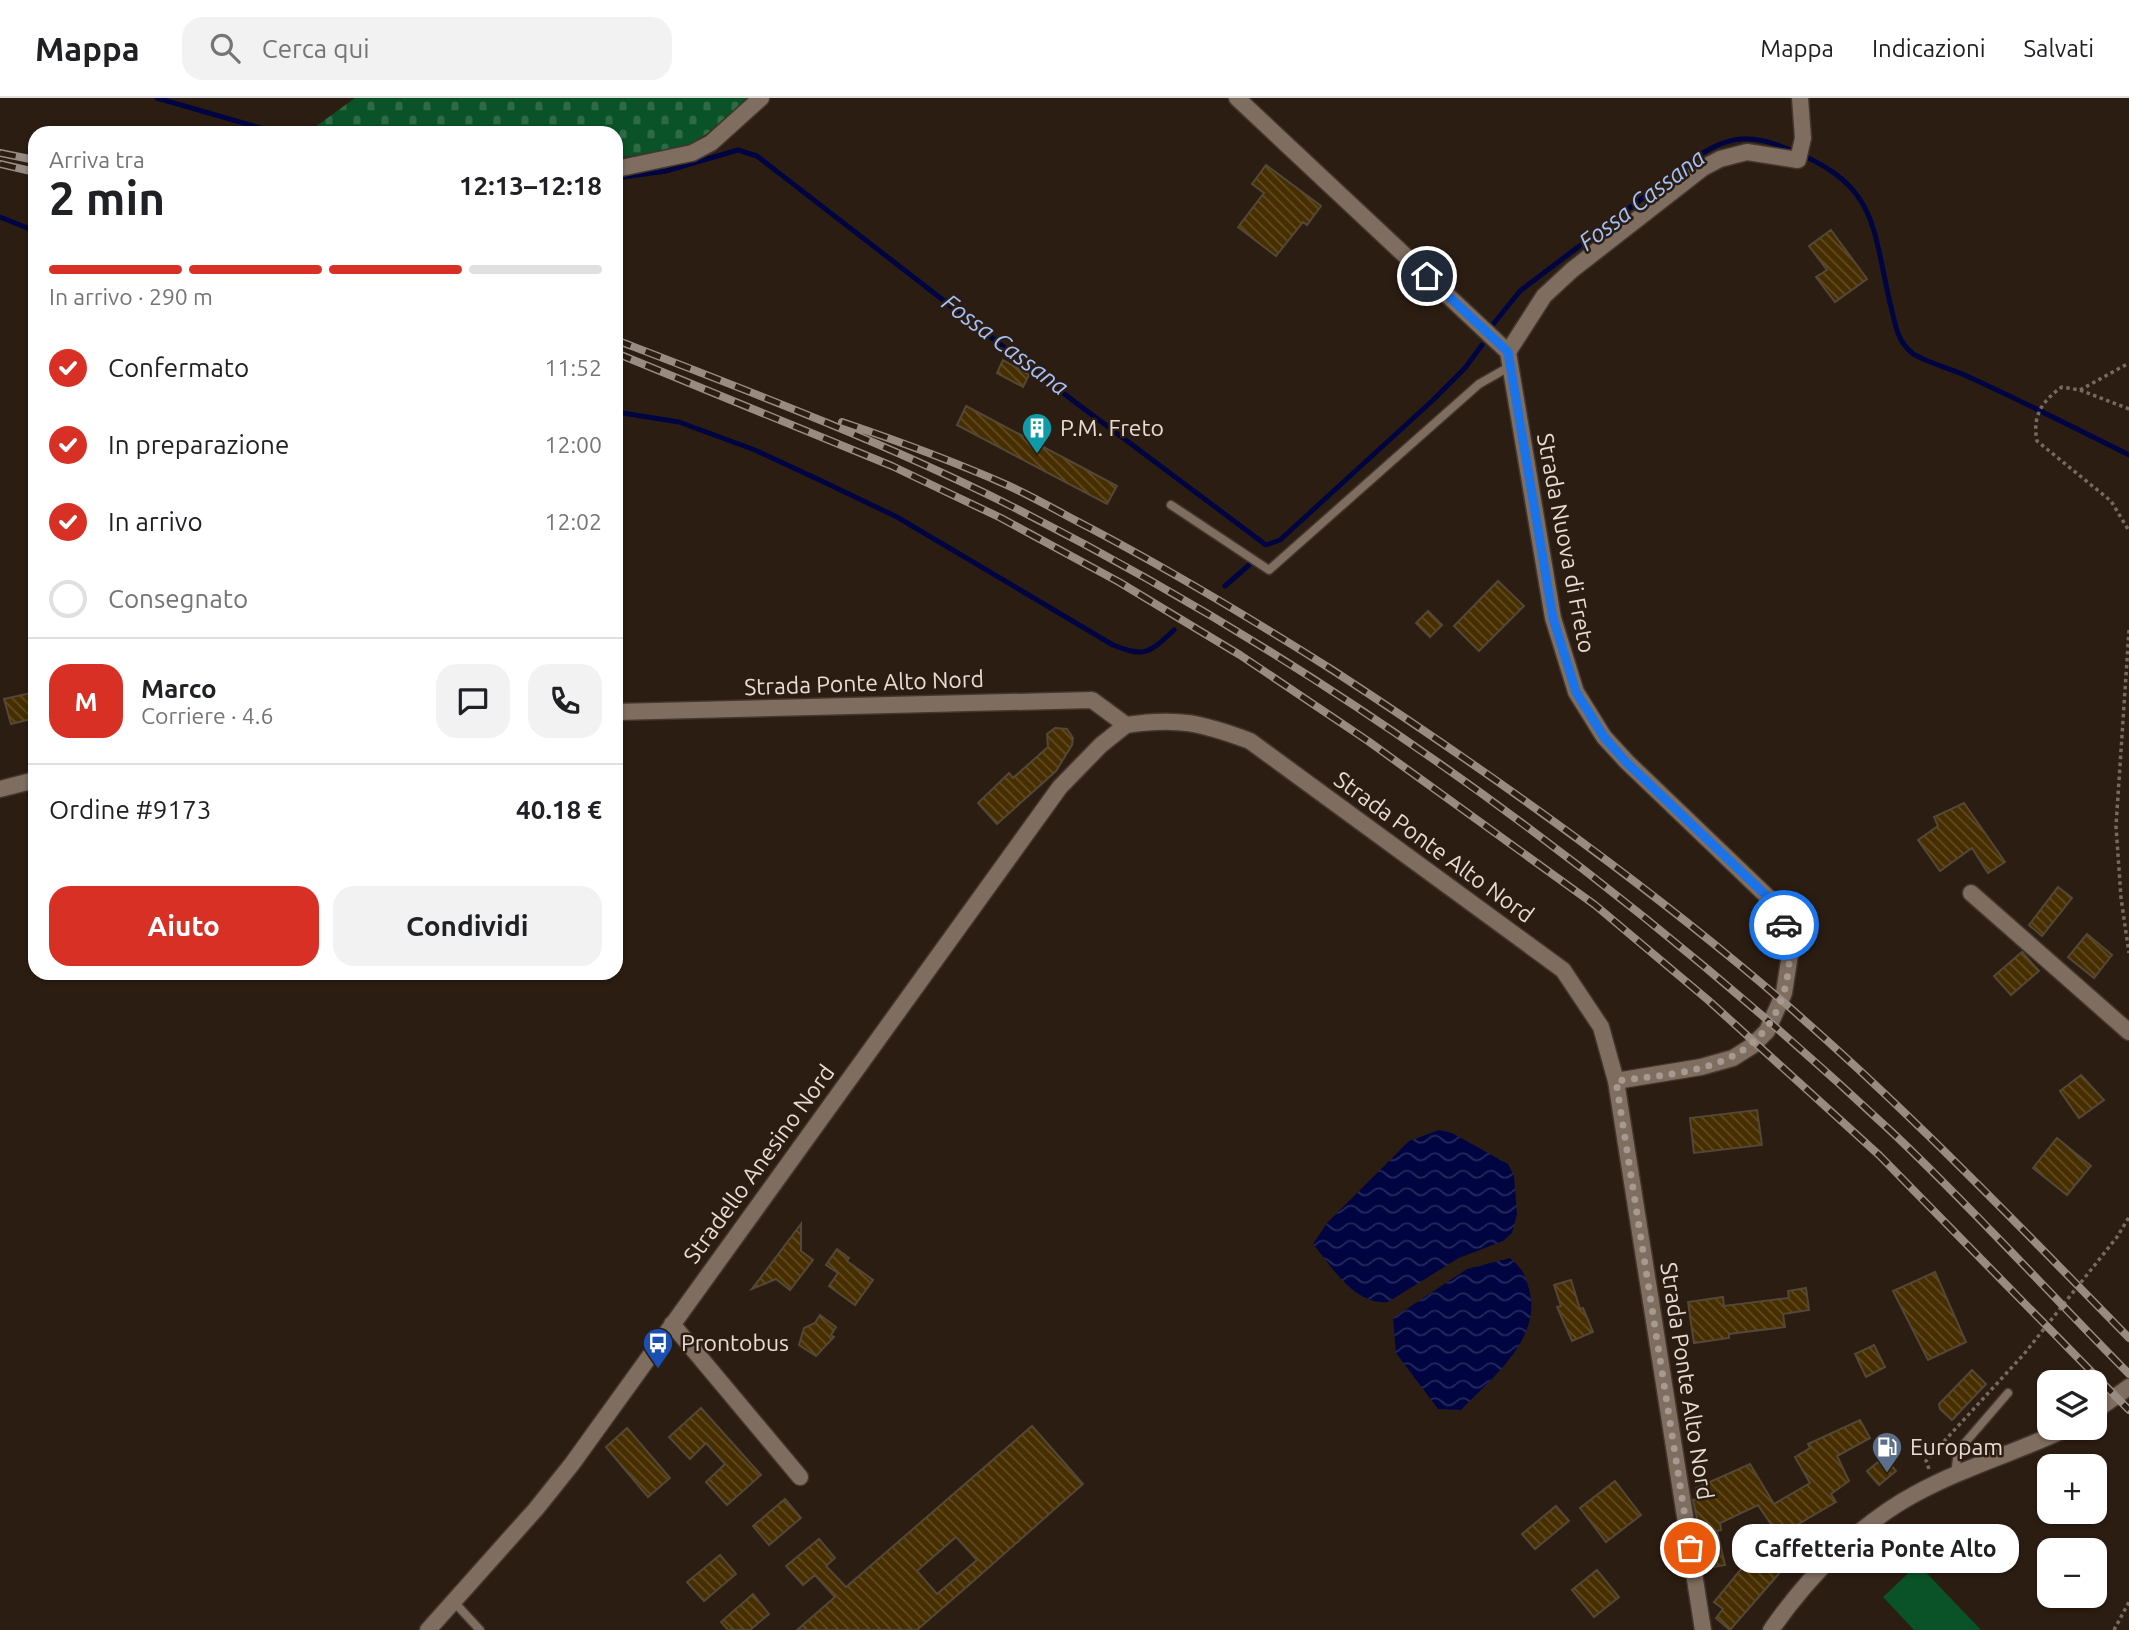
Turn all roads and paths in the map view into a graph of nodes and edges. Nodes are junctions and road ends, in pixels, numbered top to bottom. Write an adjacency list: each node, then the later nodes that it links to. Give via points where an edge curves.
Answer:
1 (761, 98): 4 (street, via 711,143 692,153)
2 (1237, 98): 5 (street)
3 (1800, 98): 5 (street, via 1803,138 1798,160 1747,152 1703,168 1553,288 1525,322)
4 (623, 168)
5 (1508, 359): 9 (lane, via 1269,570); 19 (street, Strada Nuova di Freto, via 1553,618 1576,692 1626,762 1771,900 1787,931 1790,954 1784,993 1767,1031 1752,1046 1733,1058 1702,1067)
6 (2129, 363): 7 (path)
7 (2080, 390): 8 (path); 10 (path, via 2062,387 2050,395 2034,426 2037,440 2111,501)
8 (2129, 409)
9 (1171, 505)
10 (2129, 531)
11 (2129, 630): 17 (path, via 2116,826)
12 (623, 712): 13 (street, Strada Ponte Alto Nord, via 1092,699)
13 (1126, 725): 19 (street, Strada Ponte Alto Nord, via 1159,720 1203,724 1250,741 1563,970 1601,1027); 21 (street, Stradello Anesino Nord, via 1060,786)
14 (28, 782): 15 (street)
15 (0, 789)
16 (1971, 893): 18 (street)
17 (2129, 953)
18 (2129, 1032)
19 (1616, 1081): 33 (street, Strada Ponte Alto Nord)
20 (2129, 1217): 28 (path, via 2024,1354 1926,1461)
21 (672, 1324): 27 (street); 29 (street, Stradello Anesino Nord, via 565,1473)
22 (2129, 1387): 24 (street)
23 (2008, 1393): 26 (lane, via 1958,1451)
24 (2107, 1403)
25 (2039, 1440): 26 (street)
26 (1955, 1475): 28 (street)
27 (800, 1477)
28 (1936, 1483): 34 (street, via 1864,1528)
29 (454, 1602): 31 (street, Stradello Anesino Nord); 32 (lane)
30 (2129, 1602): 35 (path)
31 (428, 1630)
32 (480, 1630)
33 (1703, 1630)
34 (1771, 1630)
35 (2114, 1630)

